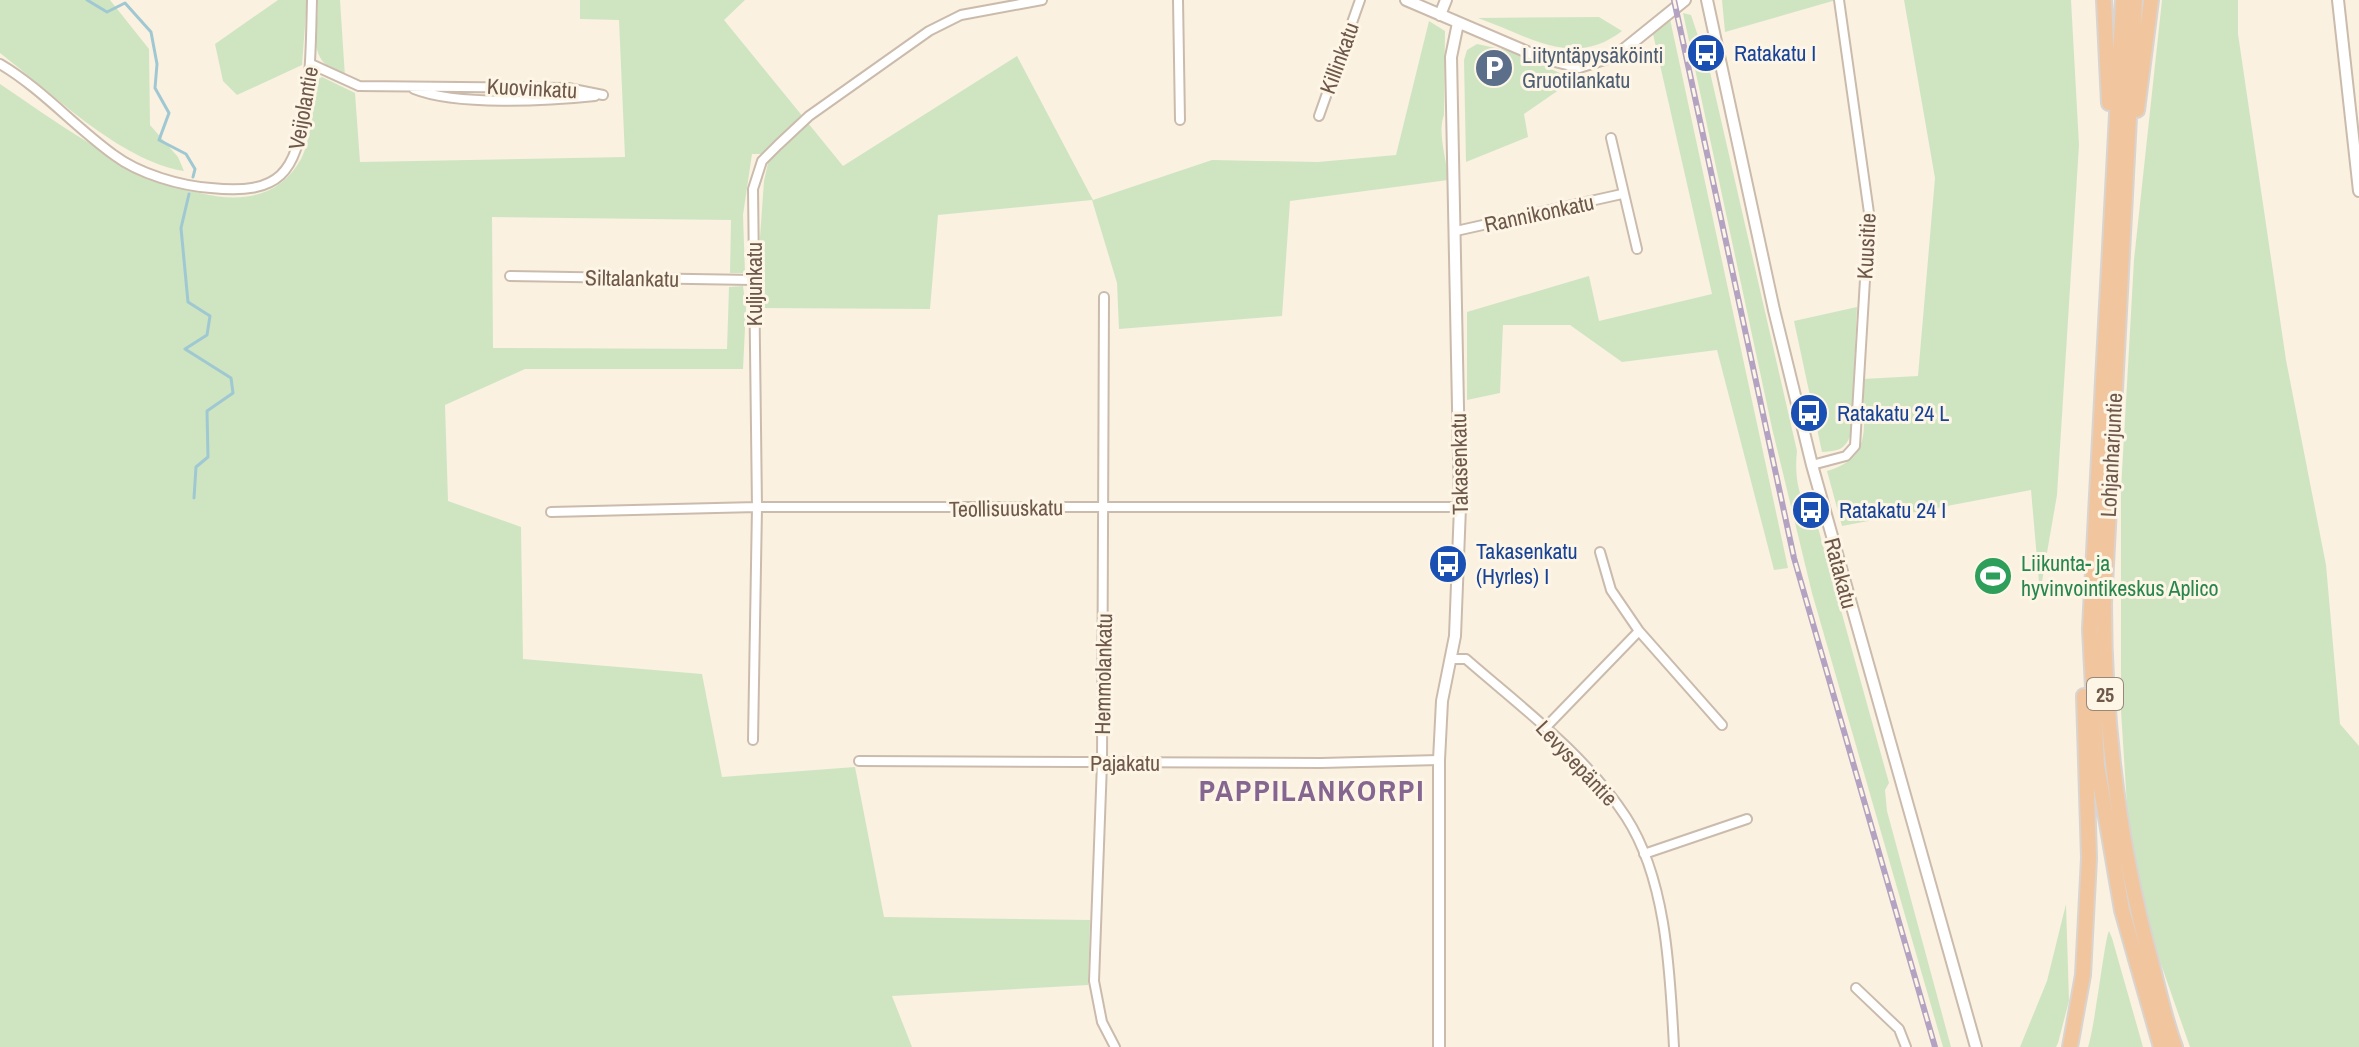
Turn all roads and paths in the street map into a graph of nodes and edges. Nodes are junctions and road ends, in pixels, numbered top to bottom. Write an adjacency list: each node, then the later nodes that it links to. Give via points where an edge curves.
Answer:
1 (312, 0): 18 (street, Veijolantie)
2 (1042, 0): 29 (street, Kuljunkatu, via 961,15 929,31 809,116 778,145 762,161 753,189)
3 (1178, 0): 21 (street)
4 (1360, 0): 20 (street, Killinkatu)
5 (1406, 0): 15 (street)
6 (1446, 0): 15 (street)
7 (1685, 0): 16 (street, via 1617,55 1579,67 1539,57)
8 (1707, 0): 31 (street, Ratakatu)
9 (1839, 0): 31 (street, Kuusitie, via 1869,213 1855,446 1846,456)
10 (2104, 0): 23 (highway)
11 (2123, 0): 23 (highway, Lohjanharjuntie / 25)
12 (2135, 0): 23 (highway, Lohjanharjuntie / 25)
13 (2151, 0): 23 (highway, via 2143,72)
14 (2338, 0): 24 (street)
15 (1440, 15): 16 (street)
16 (1458, 23): 26 (street, Takasenkatu, via 1451,57)
17 (0, 64): 18 (street, Veijolantie, via 117,158 197,187 243,191 272,181 298,154)
18 (313, 65): 19 (street, Kuovinkatu, via 359,86)
19 (413, 88): 19 (street, Kuovinkatu, via 436,97 603,95 568,88)
20 (1319, 116)
21 (1180, 120)
22 (1611, 138): 25 (street, Rannikonkatu)
23 (2120, 174): 37 (highway, Lohjanharjuntie / 25); 56 (highway, Lohjanharjuntie / 25, via 2104,683 2121,834)
24 (2359, 191)
25 (1622, 194): 26 (street, Rannikonkatu); 27 (street, Rannikonkatu)
26 (1456, 231): 34 (street, Takasenkatu)
27 (1637, 249)
28 (510, 276): 29 (street, Siltalankatu)
29 (753, 280): 33 (street, Kuljunkatu)
30 (1104, 297): 32 (street, Hemmolankatu)
31 (1812, 465): 53 (street, Ratakatu)
32 (1105, 506): 33 (street, Teollisuuskatu); 34 (street, Teollisuuskatu); 45 (street, Hemmolankatu)
33 (757, 507): 35 (street, Teollisuuskatu); 42 (street, Kuljunkatu)
34 (1460, 507): 39 (street, Takasenkatu)
35 (551, 512)
36 (1600, 552): 38 (street, via 1611,590)
37 (2090, 629): 54 (highway, via 2083,660 2089,858 2083,975); 55 (highway, Lohjanharjuntie / 25, via 2100,780 2122,910)
38 (1639, 631): 40 (street); 41 (street)
39 (1452, 659): 41 (street, Levysepäntie, via 1466,659); 43 (street, Takasenkatu, via 1442,701)
40 (1722, 725)
41 (1546, 727): 47 (street, Levysepäntie, via 1627,818)
42 (753, 740)
43 (1439, 760): 45 (street, Pajakatu); 50 (street, Takasenkatu)
44 (859, 761): 45 (street, Pajakatu)
45 (1102, 763): 49 (street, Hemmolankatu, via 1094,981 1102,1022)
46 (1747, 819): 47 (street)
47 (1644, 854): 51 (street, Levysepäntie, via 1670,964)
48 (1856, 988): 52 (street, via 1899,1029)
49 (1115, 1047)
50 (1439, 1047)
51 (1674, 1047)
52 (1906, 1047)
53 (1976, 1047)
54 (2070, 1047)
55 (2161, 1047)
56 (2175, 1047)

